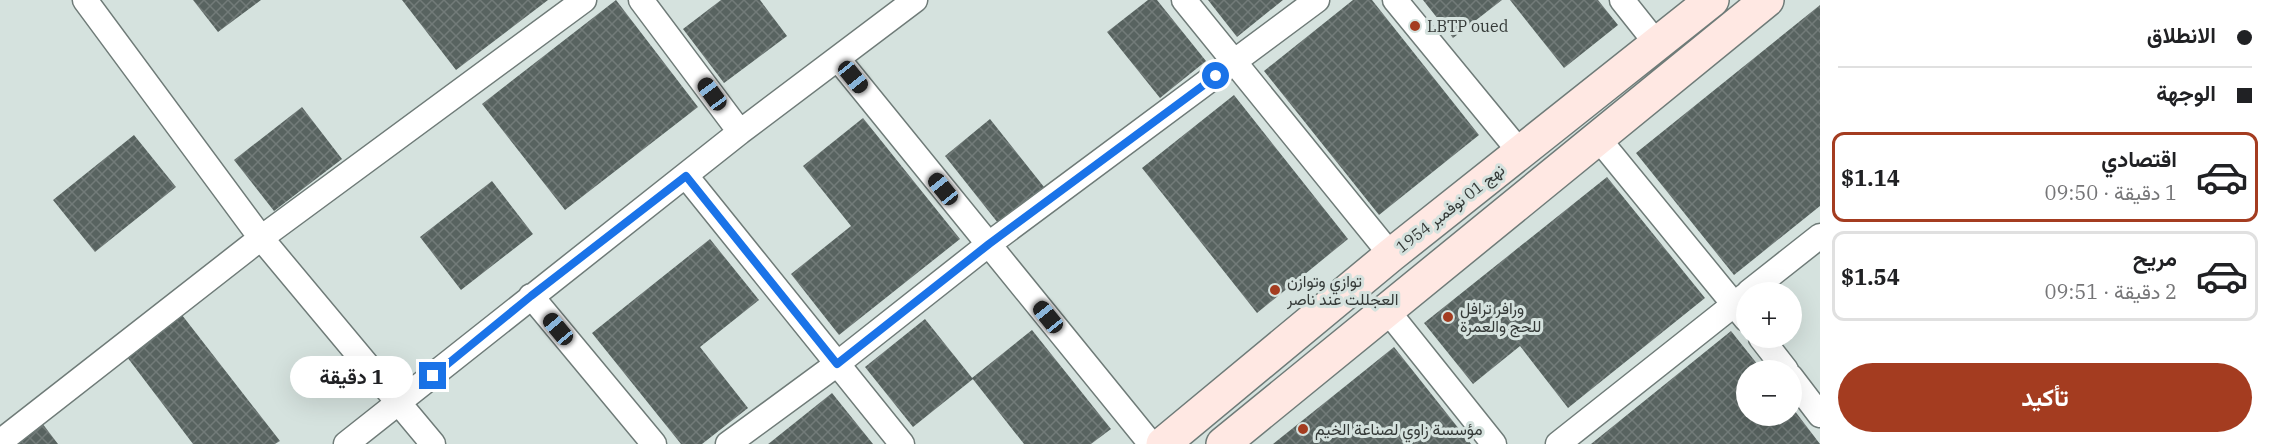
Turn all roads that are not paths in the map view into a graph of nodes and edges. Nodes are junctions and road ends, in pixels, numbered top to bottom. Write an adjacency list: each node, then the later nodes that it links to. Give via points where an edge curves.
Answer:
1 (84, 0): 19 (street)
2 (584, 0): 19 (street)
3 (641, 0): 14 (street)
4 (1184, 0): 13 (street)
5 (1317, 0): 13 (street)
6 (1395, 0): 16 (street)
7 (1622, 0): 11 (street)
8 (1712, 0): 11 (main road, نهج 01 نوفمبر 1954)
9 (1767, 0): 15 (main road)
10 (907, 3): 12 (street)
11 (1657, 44): 16 (main road, نهج 01 نوفمبر 1954)
12 (838, 59): 14 (street); 20 (street)
13 (1235, 63): 20 (street); 21 (street)
14 (740, 132): 17 (street)
15 (1597, 137): 23 (street); 26 (main road)
16 (1520, 152): 21 (main road, نهج 01 نوفمبر 1954)
17 (686, 176): 24 (street); 29 (street)
18 (1820, 236): 22 (street)
19 (261, 238): 31 (street); 33 (street)
20 (989, 244): 29 (street); 39 (street)
21 (1391, 255): 40 (main road, نهج 01 نوفمبر 1954)
22 (1767, 282)
23 (1736, 293)
24 (531, 296): 31 (street); 36 (street)
25 (1736, 308): 43 (street)
26 (1386, 309): 41 (main road); 42 (street)
27 (1769, 348): 28 (street)
28 (1778, 360)
29 (837, 364): 37 (street); 38 (street)
30 (1802, 391): 32 (street)
31 (400, 403): 34 (street); 35 (street)
32 (1820, 415)
33 (0, 442)
34 (346, 444)
35 (433, 444)
36 (654, 444)
37 (728, 444)
38 (902, 444)
39 (1151, 444)
40 (1163, 444)
41 (1223, 444)
42 (1494, 444)
43 (1558, 444)

